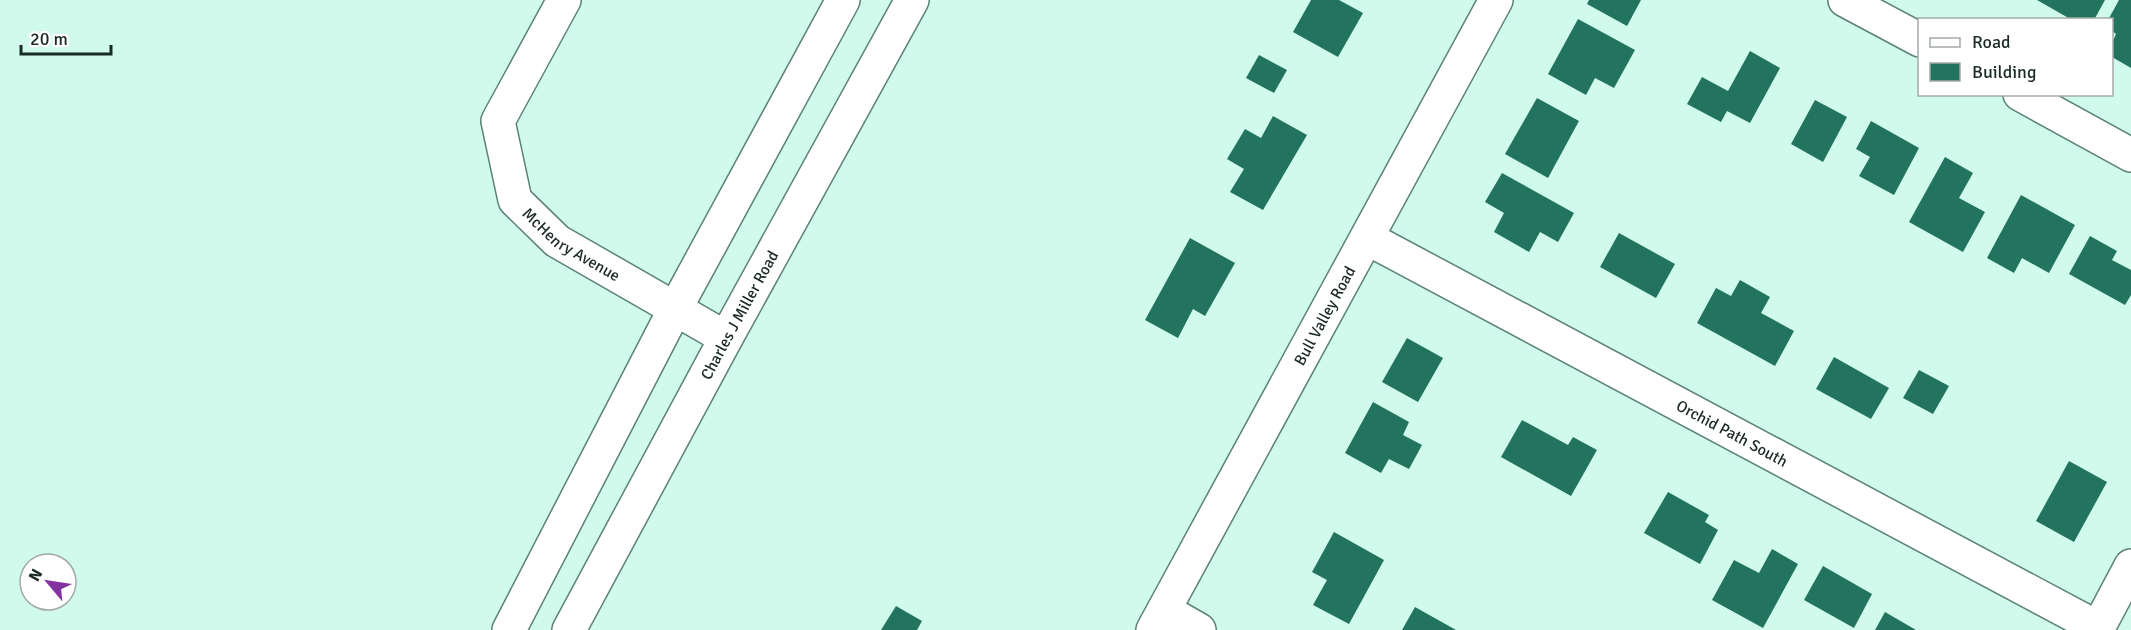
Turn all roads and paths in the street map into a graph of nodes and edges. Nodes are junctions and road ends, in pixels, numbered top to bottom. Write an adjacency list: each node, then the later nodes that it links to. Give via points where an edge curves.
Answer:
1 (564, 0): 10 (street, McHenry Avenue, via 498,121 515,200 557,241)
2 (843, 0): 10 (street)
3 (912, 0): 11 (street, Charles J Miller Road)
4 (1496, 0): 9 (street, Bull Valley Road)
5 (1845, 0): 6 (street)
6 (1918, 39)
7 (2024, 96): 8 (street)
8 (2131, 155)
9 (1367, 238): 13 (street, Bull Valley Road); 14 (street, Orchid Path South)
10 (675, 309): 11 (street, McHenry Avenue); 15 (street)
11 (726, 338): 16 (street, Charles J Miller Road)
12 (2131, 566): 14 (street)
13 (1159, 620): 17 (street)
14 (2097, 629)
15 (509, 630)
16 (569, 630)
17 (1199, 630)

